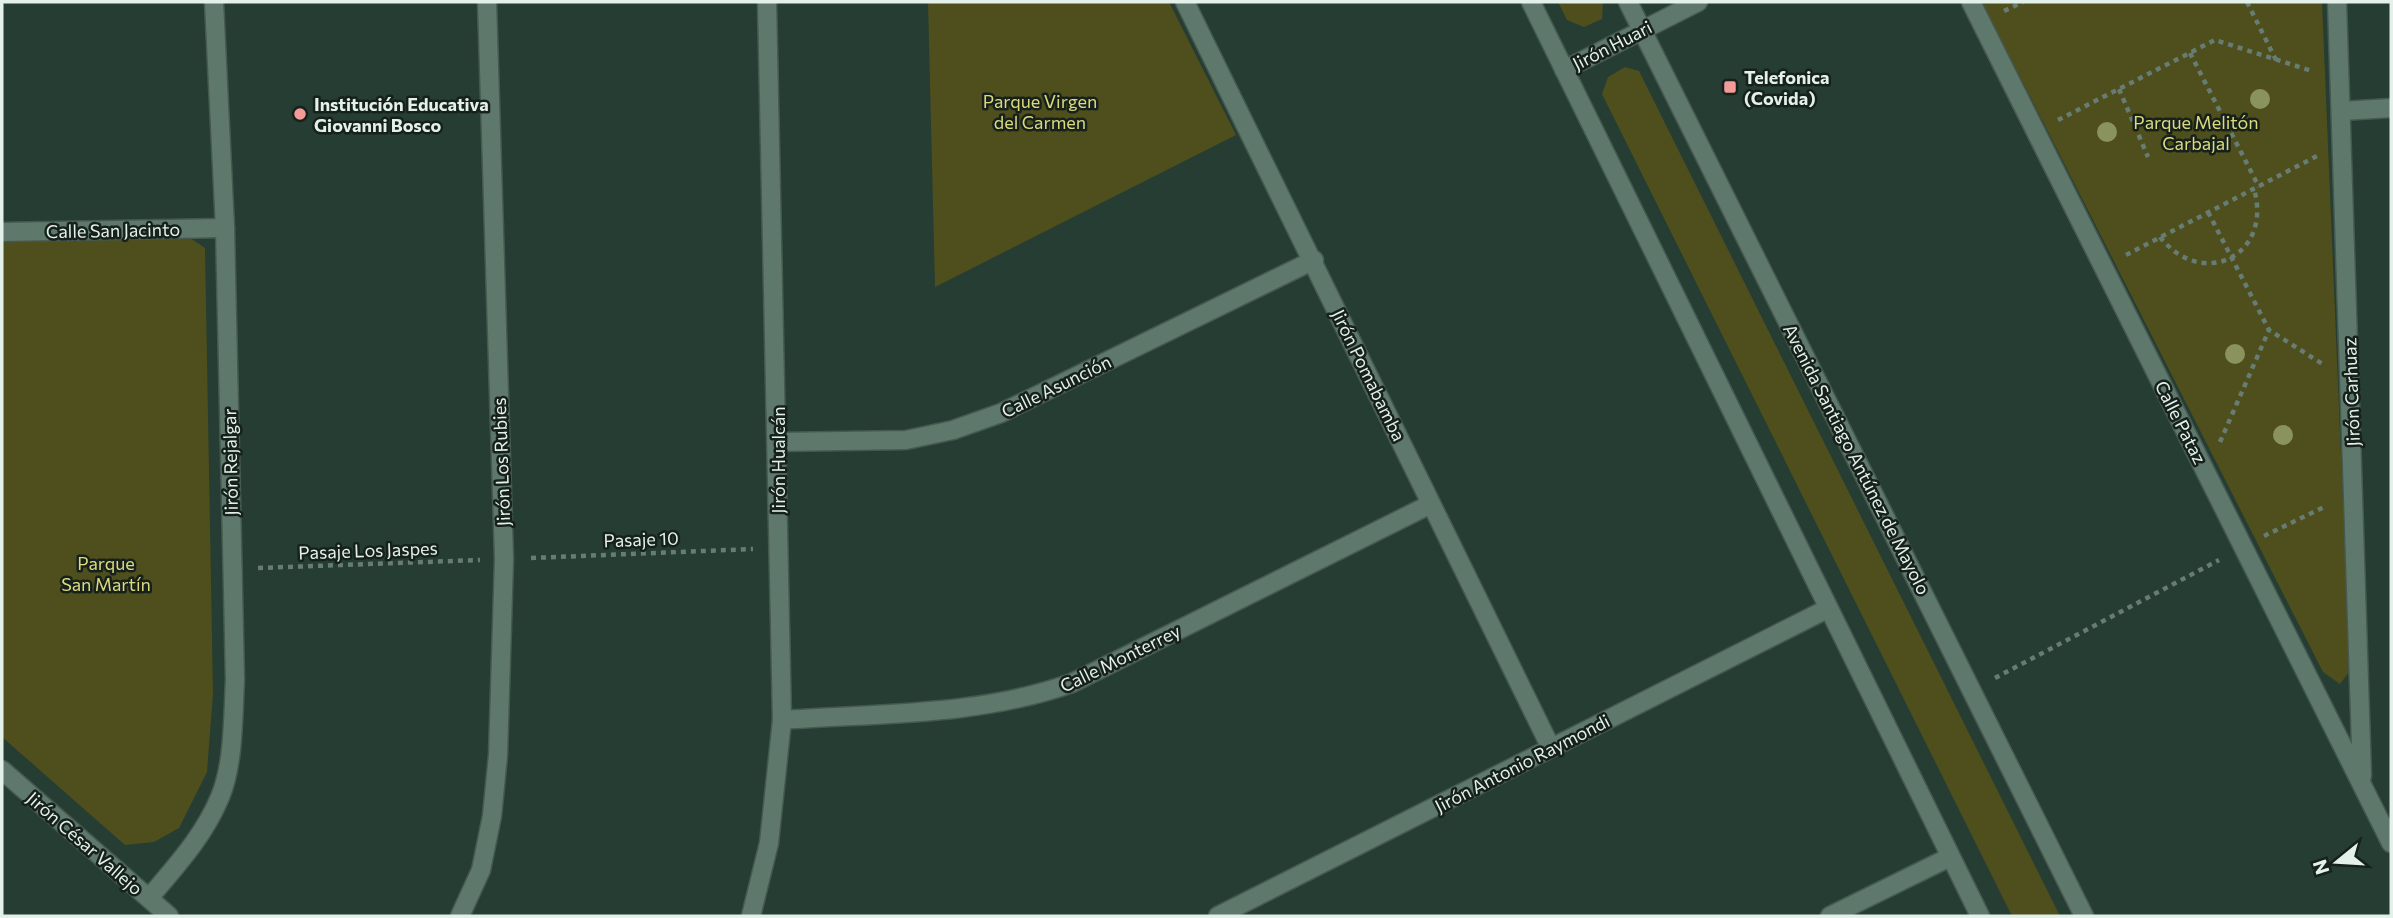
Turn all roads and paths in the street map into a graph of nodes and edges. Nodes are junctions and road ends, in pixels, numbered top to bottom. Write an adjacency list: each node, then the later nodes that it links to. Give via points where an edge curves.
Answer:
1 (214, 2): 24 (street, Jirón Rejalgar)
2 (487, 2): 38 (street, Jirón Los Rubies)
3 (768, 2): 32 (street, Jirón Hualcán)
4 (1185, 2): 28 (street, Jirón Pomabamba)
5 (1531, 2): 14 (street)
6 (1628, 2): 11 (street, Avenida Santiago Antúnez de Mayolo)
7 (1699, 2): 11 (street, Jirón Huari)
8 (1971, 2): 19 (street, Calle Pataz)
9 (2246, 2): 13 (path)
10 (2337, 2): 15 (street, Jirón Carhuaz)
11 (1643, 30): 14 (street, Jirón Huari); 41 (street, Avenida Santiago Antúnez de Mayolo)
12 (2190, 53): 13 (path, via 2215,40); 16 (path); 22 (path)
13 (2277, 61): 15 (path)
14 (1564, 70): 40 (street)
15 (2341, 75): 18 (street, Jirón Carhuaz)
16 (2119, 89): 19 (path); 21 (path)
17 (2391, 108): 18 (street)
18 (2342, 111): 20 (street, Jirón Carhuaz)
19 (2036, 131): 29 (street, Calle Pataz)
20 (2343, 142): 22 (path); 31 (street, Jirón Carhuaz)
21 (2148, 157)
22 (2257, 188): 23 (path); 27 (path, via 2259,220 2254,235)
23 (2208, 212): 26 (path); 27 (path)
24 (225, 228): 25 (street, Calle San Jacinto); 39 (street, Jirón Rejalgar)
25 (2, 232)
26 (2160, 237): 27 (path, via 2170,250 2192,261 2216,264); 29 (path)
27 (2232, 258): 30 (path)
28 (1314, 260): 32 (street, Calle Asunción, via 1001,413 953,430 906,440); 34 (street, Jirón Pomabamba)
29 (2104, 266): 33 (street, Calle Pataz)
30 (2269, 330): 31 (path); 33 (path)
31 (2351, 382): 45 (street, Jirón Carhuaz)
32 (778, 442): 37 (street, Jirón Hualcán)
33 (2207, 472): 36 (street, Calle Pataz)
34 (1431, 504): 42 (street, Calle Monterrey, via 1072,683 1028,698 980,707); 43 (street, Jirón Pomabamba)
35 (2324, 507): 36 (path)
36 (2243, 547): 41 (path); 45 (street, Calle Pataz)
37 (778, 548): 38 (path, Pasaje 10); 42 (street, Jirón Hualcán)
38 (504, 559): 39 (path, Pasaje Los Jaspes); 50 (street, Jirón Los Rubies, via 492,816 481,870)
39 (233, 569): 48 (street, Jirón Rejalgar, via 232,738 221,796 195,844)
40 (1827, 609): 43 (street, Jirón Antonio Raymondi); 47 (street)
41 (1972, 690): 55 (street, Avenida Santiago Antúnez de Mayolo)
42 (782, 720): 51 (street, Jirón Hualcán, via 769,843)
43 (1551, 748): 52 (street, Jirón Antonio Raymondi)
44 (2, 770): 48 (street, Jirón César Vallejo)
45 (2362, 783): 46 (street, Calle Pataz)
46 (2391, 843)
47 (1950, 857): 53 (street); 54 (street)
48 (149, 898): 49 (street, Jirón César Vallejo)
49 (169, 916)
50 (460, 916)
51 (751, 916)
52 (1218, 916)
53 (1830, 916)
54 (1980, 916)
55 (2084, 916)

